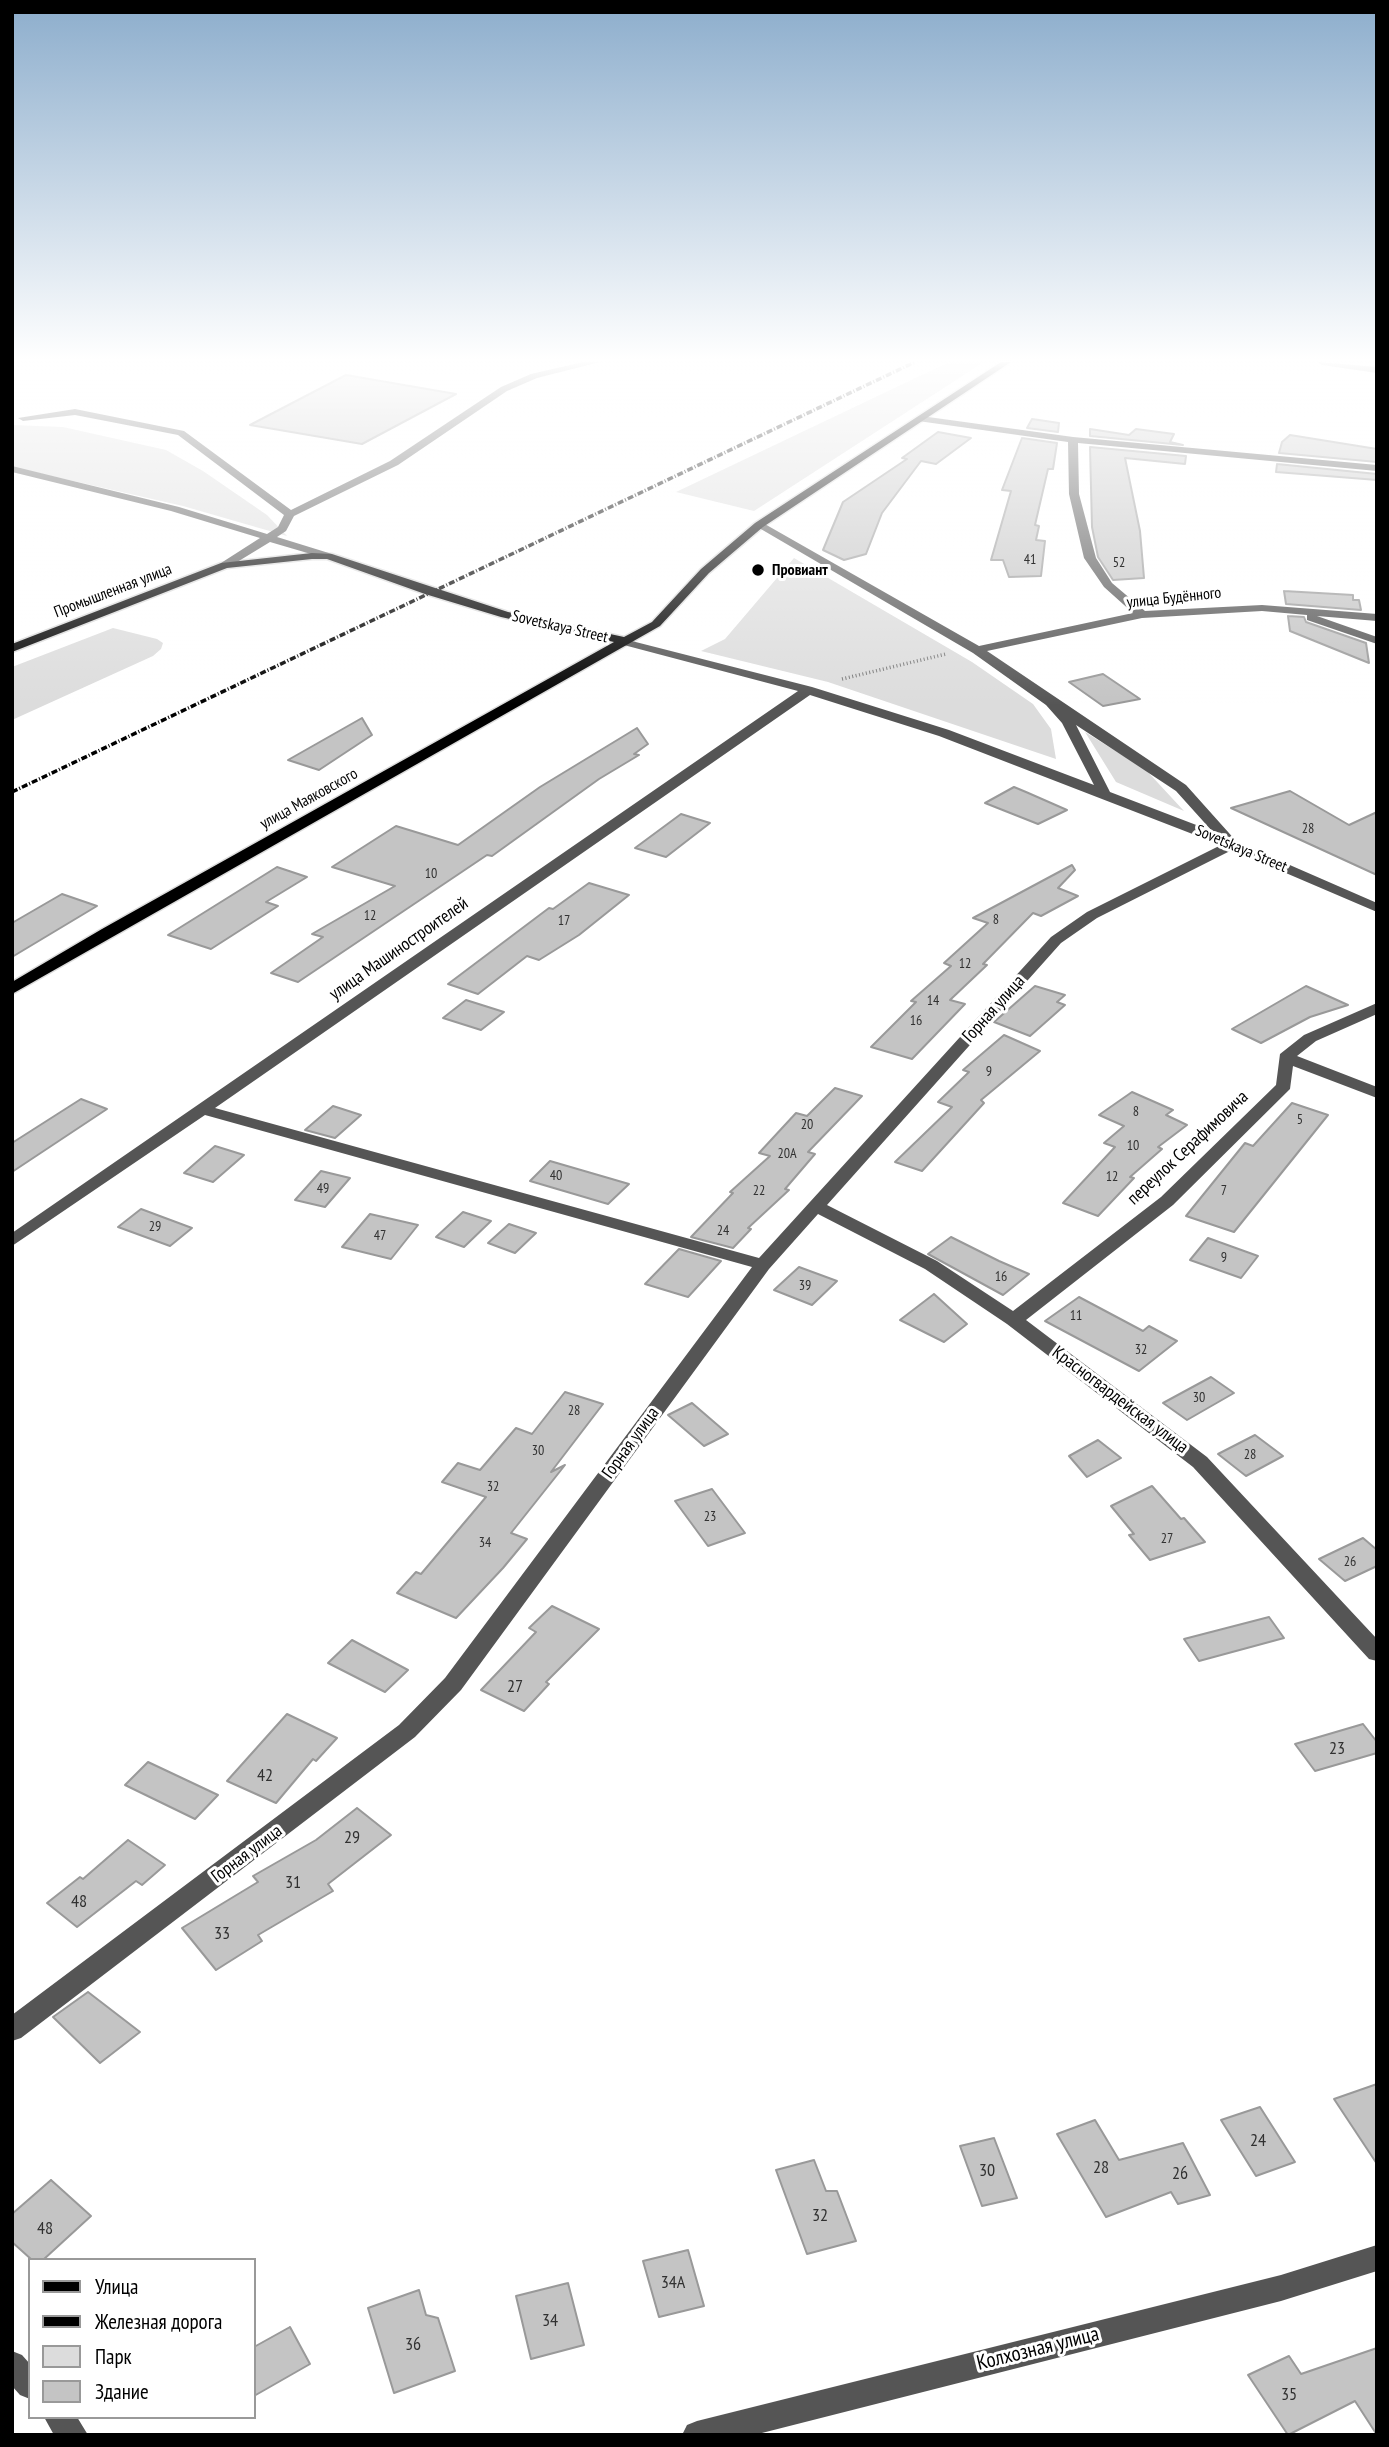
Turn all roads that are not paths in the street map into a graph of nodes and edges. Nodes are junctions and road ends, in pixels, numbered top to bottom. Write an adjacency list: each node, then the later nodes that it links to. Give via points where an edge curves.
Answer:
1 (41, 476): 8 (street, Sovetskaya Street)
2 (239, 476): 6 (street)
3 (367, 476): 6 (street)
4 (834, 476): 7 (main road, улица Маяковского)
5 (1074, 476): 12 (street, via 1090,558 1108,585)
6 (290, 514): 8 (street, Промышленная улица, via 282,529)
7 (759, 525): 14 (main road, улица Маяковского, via 705,571 667,615); 17 (street)
8 (269, 538): 9 (street, Sovetskaya Street); 10 (street, Промышленная улица)
9 (328, 556): 10 (main road, Промышленная улица); 14 (main road, Sovetskaya Street, via 493,611)
10 (225, 565): 16 (main road, Промышленная улица)
11 (1285, 608): 12 (street, улица Будённого); 13 (street, улица Будённого); 15 (street)
12 (1142, 615): 17 (street, улица Будённого)
13 (1377, 618)
14 (624, 641): 18 (street, Sovetskaya Street); 23 (main road, улица Маяковского)
15 (1377, 641)
16 (12, 648)
17 (977, 650): 19 (street)
18 (808, 690): 20 (street, Sovetskaya Street, via 944,733); 27 (street, улица Машиностроителей)
19 (1050, 702): 20 (street, via 1068,721); 21 (street, via 1181,788)
20 (1104, 793): 21 (street, Sovetskaya Street)
21 (1233, 845): 22 (street, Sovetskaya Street); 28 (street, Горная улица, via 1092,915 1056,940)
22 (1377, 908)
23 (12, 989)
24 (1377, 1008): 25 (street, via 1310,1038)
25 (1286, 1057): 26 (street); 31 (street, переулок Серафимовича, via 1284,1086 1167,1201)
26 (1377, 1093)
27 (202, 1109): 29 (street, улица Машиностроителей); 30 (street)
28 (816, 1206): 30 (street, Горная улица); 31 (street, Красногвардейская улица, via 931,1265)
29 (12, 1241)
30 (762, 1265): 33 (street, Горная улица, via 453,1684 407,1731)
31 (1014, 1320): 32 (street, Красногвардейская улица, via 1200,1462)
32 (1377, 1653)
33 (12, 2030)
34 (1377, 2258): 39 (street, Колхозная улица, via 1281,2288)
35 (12, 2365): 36 (street)
36 (28, 2383)
37 (60, 2419): 38 (street)
38 (73, 2435)
39 (697, 2435)

